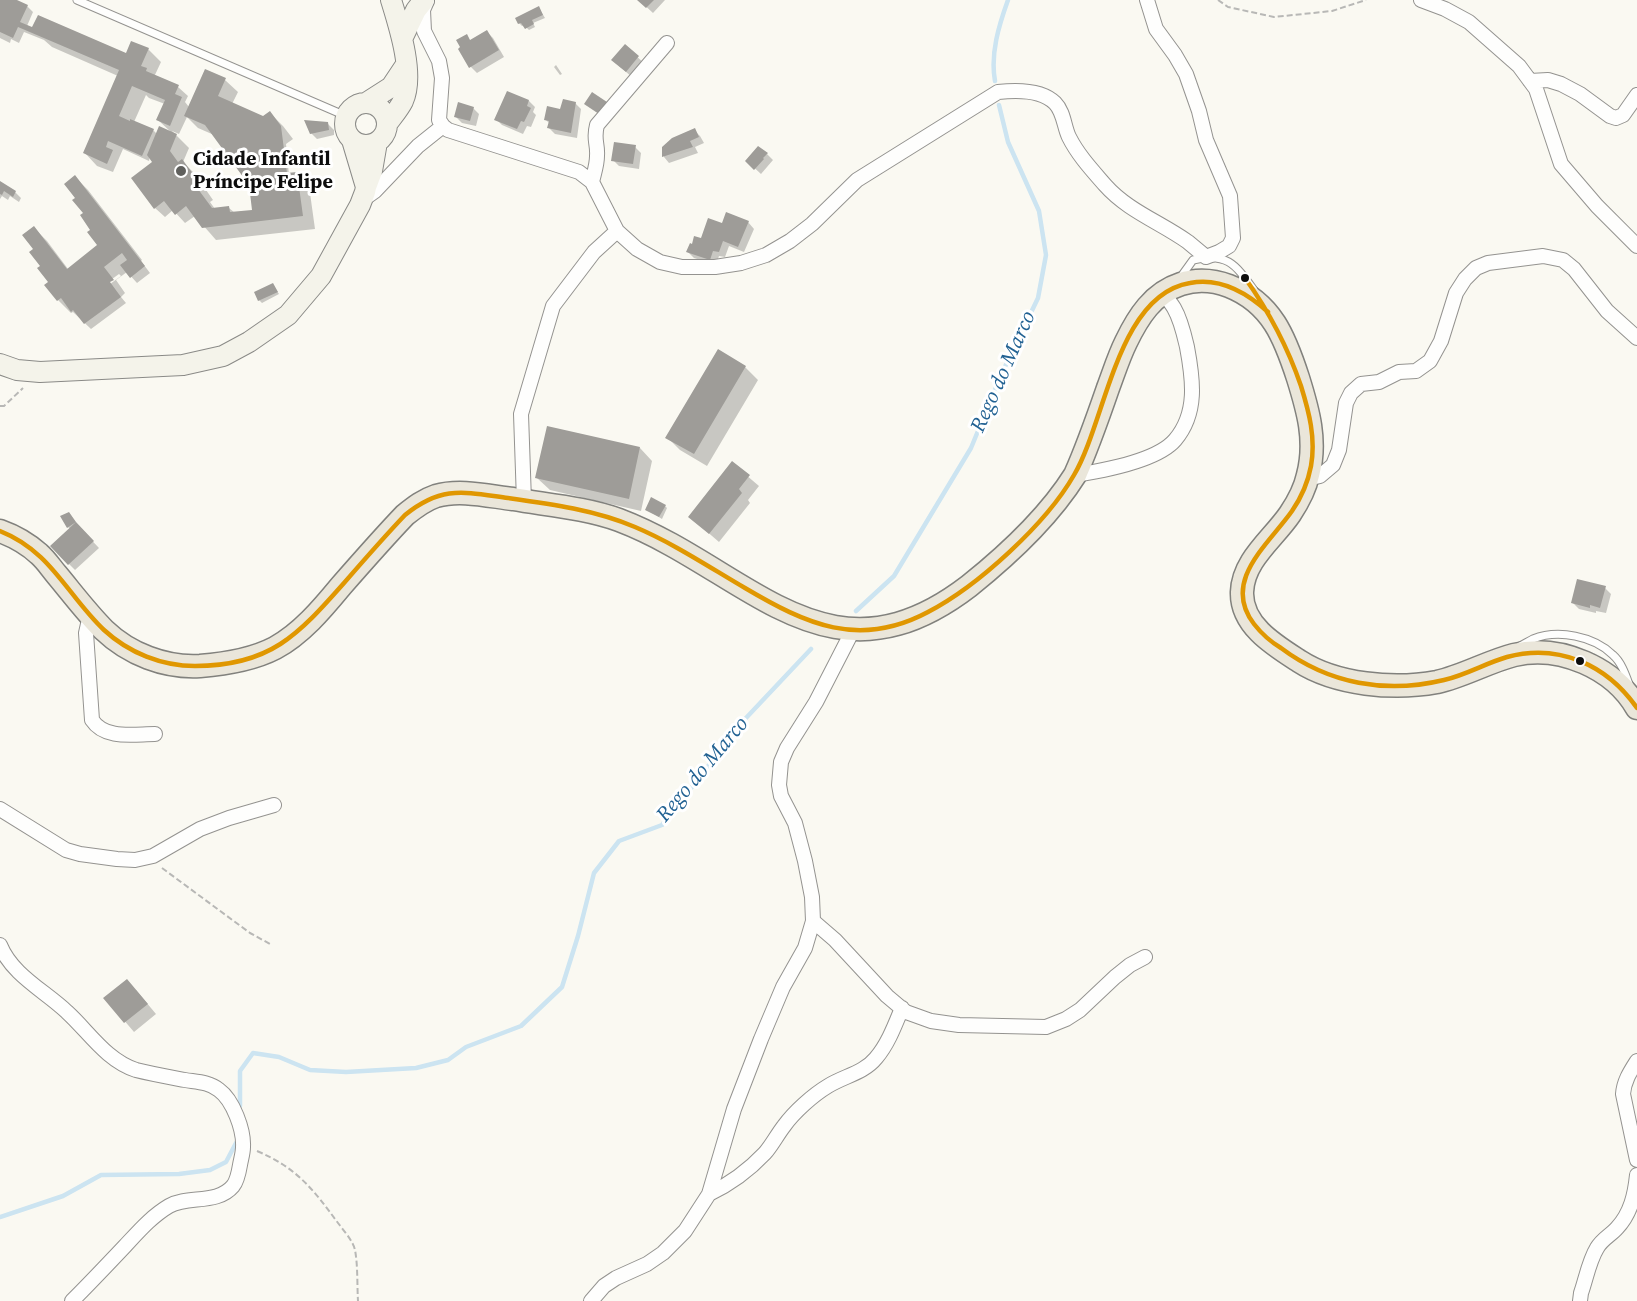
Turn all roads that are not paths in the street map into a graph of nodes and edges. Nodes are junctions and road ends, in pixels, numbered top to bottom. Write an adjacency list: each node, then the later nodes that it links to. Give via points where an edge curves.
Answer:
1 (77, 0): 6 (lane)
2 (391, 0): 9 (street)
3 (426, 0): 8 (street, via 424,30); 9 (street, via 416,10)
4 (1147, 0): 22 (street, via 1156,29 1186,74 1206,140 1230,195 1233,238 1229,246)
5 (1421, 0): 10 (street, via 1469,22 1519,66)
6 (85, 2): 13 (lane)
7 (667, 43): 18 (street, via 597,125)
8 (433, 49): 9 (street, via 416,43); 15 (street, via 442,78 439,120)
9 (404, 53): 12 (street, via 392,87); 14 (street, via 408,81 403,100)
10 (1530, 81): 11 (street, via 1561,84 1616,118 1623,115); 21 (street, via 1561,164)
11 (1637, 95)
12 (366, 103): 13 (street, via 356,105); 14 (street, via 382,111)
13 (346, 116): 16 (street, via 345,129)
14 (387, 124): 17 (street)
15 (443, 126): 18 (street, via 579,172); 19 (street, via 375,190)
16 (352, 140): 17 (street, via 364,145); 19 (street)
17 (377, 142): 19 (street)
18 (592, 182): 20 (street)
19 (364, 194): 26 (street, via 321,276 288,315 223,356 183,365 40,372)
20 (617, 231): 22 (street, via 660,262 682,267 715,267 766,255 812,224 857,180 998,92 1009,91 1040,95 1055,103 1072,143 1107,188 1126,205); 29 (street, via 594,252 552,306 521,414)
21 (1637, 246)
22 (1206, 257): 23 (lane, via 1193,260); 24 (lane, via 1225,259 1235,267)
23 (1169, 289): 24 (main road, via 1190,281 1221,283 1240,290); 27 (main road, via 1149,304 1135,322); 27 (street, via 1184,330 1193,378 1191,404 1184,424 1174,441 1144,458)
24 (1268, 312): 28 (main road, via 1290,354 1308,410 1312,457)
25 (1637, 338): 28 (street, via 1607,311 1563,260 1543,256 1476,268 1456,294 1441,341 1430,361 1416,370 1361,384 1351,393 1333,465 1320,476)
26 (0, 364)
27 (1075, 475): 32 (main road, via 1011,551 949,600 890,627)
28 (1307, 479): 33 (main road, via 1290,515 1256,556 1243,582 1247,616 1256,628 1301,663 1364,683 1415,686 1462,675 1517,654 1560,655 1598,669)
29 (525, 501): 31 (main road, via 455,494 420,503 299,631 275,648 252,657 219,664 163,663 125,646); 32 (main road, via 618,520 792,614 816,624)
30 (0, 531): 31 (main road, via 40,555)
31 (90, 615): 34 (street, via 86,633 92,720 109,733)
32 (853, 630): 37 (street, via 787,748 779,774 781,796 795,823 805,861)
33 (1634, 703)
34 (155, 734)
35 (274, 805): 36 (street, via 200,829 153,856 135,860 66,850)
36 (0, 809)
37 (813, 921): 40 (street); 44 (street, via 805,948 760,1039)
38 (0, 945): 45 (street, via 10,962 65,1010 99,1047 133,1069 213,1085 230,1102 239,1123 243,1145 234,1185 210,1198 171,1204 149,1221)
39 (1145, 957): 40 (street, via 1115,977 1080,1010 1046,1027 949,1024)
40 (902, 1008): 44 (street, via 876,1058 802,1106 752,1165)
41 (1637, 1061): 42 (street, via 1627,1077 1623,1095)
42 (1637, 1160)
43 (1637, 1175): 47 (street, via 1631,1206 1616,1229 1598,1245)
44 (709, 1194): 46 (street, via 685,1231 663,1253 604,1286)
45 (72, 1301)
46 (591, 1301)
47 (1580, 1301)

